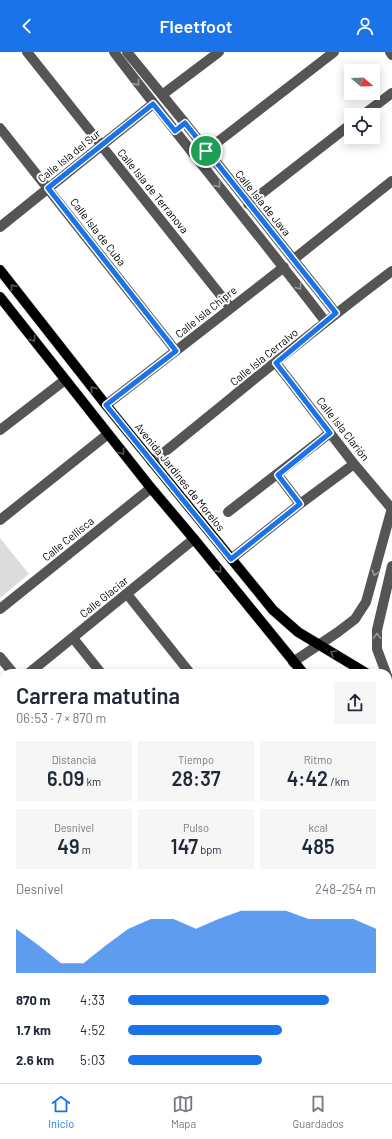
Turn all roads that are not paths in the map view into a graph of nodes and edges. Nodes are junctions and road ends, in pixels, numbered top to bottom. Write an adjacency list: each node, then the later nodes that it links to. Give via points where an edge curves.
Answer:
1 (27, 52): 16 (street, Calle Isla de Terranova)
2 (114, 52): 10 (street, one-way to 10)
3 (127, 52): 9 (street, Calle Isla de Java)
4 (219, 52): 9 (street)
5 (334, 52): 17 (street)
6 (390, 52): 7 (street)
7 (392, 55)
8 (392, 93): 11 (street)
9 (162, 95): 12 (street, Calle Isla de Java)
10 (153, 104): 15 (street); 16 (street, Calle Isla del Sur)
11 (372, 108)
12 (185, 123): 15 (street); 17 (street, Calle Isla de Java)
13 (0, 128): 19 (street, Calle Isla de Cuba)
14 (344, 129): 20 (street)
15 (175, 131): 23 (street, one-way to 23)
16 (101, 145): 19 (street, Calle Isla del Sur); 29 (street, Calle Isla de Terranova)
17 (206, 151): 20 (street, Calle Isla de Java)
18 (392, 181): 24 (street)
19 (48, 188): 21 (street, Calle Isla del Sur); 32 (street, Calle Isla de Cuba)
20 (248, 204): 22 (street, Calle Isla de Java)
21 (0, 227)
22 (271, 232): 23 (street); 24 (street, Calle Isla de Java)
23 (262, 239): 25 (street)
24 (294, 259): 30 (street, Calle Isla de Java)
25 (284, 267): 29 (street, Calle Isla Chipre); 31 (street, one-way to 31)
26 (0, 270): 35 (main road, Avenida Jardines de Morelos, one-way to 26)
27 (392, 271): 30 (street, Calle Isla Cerralvo)
28 (0, 297): 34 (main road, one-way to 34)
29 (230, 307): 32 (street, Calle Isla Chipre)
30 (336, 313): 31 (street, Calle Isla Cerralvo)
31 (325, 321): 33 (street, Calle Isla Cerralvo)
32 (176, 351): 35 (street, Calle Isla Chipre)
33 (276, 363): 37 (street, Calle Isla Clarión); 39 (street, Calle Isla Cerralvo)
34 (65, 380): 36 (street); 38 (main road)
35 (106, 405): 39 (main road, Avenida Jardines de Morelos)
36 (0, 430)
37 (330, 433): 40 (street, Calle Isla Clarión); 41 (street)
38 (108, 434): 42 (main road, one-way to 42); 46 (street)
39 (152, 462): 49 (main road, Avenida Jardines de Morelos)
40 (354, 464): 43 (street); 44 (street, Calle Isla Clarión)
41 (278, 475): 43 (street); 45 (street)
42 (151, 488): 47 (main road); 53 (street, Calle Cellisca)
43 (300, 504): 49 (street)
44 (392, 508): 48 (street)
45 (228, 512)
46 (0, 520)
47 (194, 539): 52 (street, Calle Glaciar); 57 (main road, one-way to 57)
48 (379, 558): 50 (street); 55 (street, one-way to 55, via 366,602 355,619)
49 (231, 559): 55 (main road, Avenida Jardines de Morelos, via 272,610 298,632)
50 (392, 560)
51 (392, 566): 64 (street, one-way to 51, via 377,648 377,630)
52 (127, 594): 54 (street, Calle Glaciar); 61 (street)
53 (0, 609)
54 (73, 638): 59 (street, Calle Glaciar); 60 (street)
55 (318, 644): 57 (street); 63 (main road, Avenida Jardines de Morelos, one-way to 55)
56 (0, 657): 58 (street)
57 (293, 662): 62 (main road)
58 (10, 669)
59 (34, 669)
60 (98, 669)
61 (187, 669)
62 (299, 669)
63 (359, 669)
64 (385, 669)

